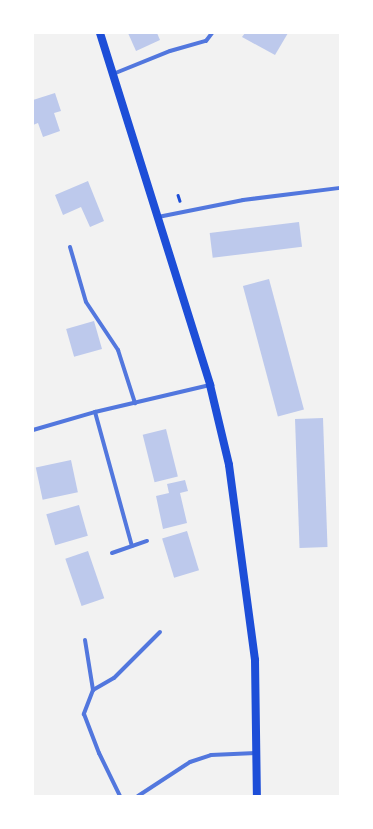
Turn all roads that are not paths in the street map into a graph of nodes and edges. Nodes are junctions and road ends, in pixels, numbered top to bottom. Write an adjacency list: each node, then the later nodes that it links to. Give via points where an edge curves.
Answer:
1 (100, 33): 3 (main road)
2 (212, 33): 3 (street, via 206,41 170,51)
3 (113, 74): 5 (main road)
4 (340, 188): 5 (street, via 243,200)
5 (158, 217): 7 (main road)
6 (70, 247): 8 (street, via 86,302 118,350)
7 (210, 385): 8 (street); 17 (main road, via 230,464 238,523 255,660)
8 (135, 403): 9 (street)
9 (95, 412): 10 (street); 12 (street)
10 (33, 430)
11 (147, 541): 12 (street)
12 (132, 546): 13 (street)
13 (112, 553)
14 (160, 632): 16 (street, via 114,678)
15 (85, 640): 16 (street)
16 (93, 690): 18 (street, via 84,714)
17 (257, 752): 19 (street, via 211,755 190,762); 20 (main road)
18 (120, 796)
19 (138, 796)
20 (258, 796)

